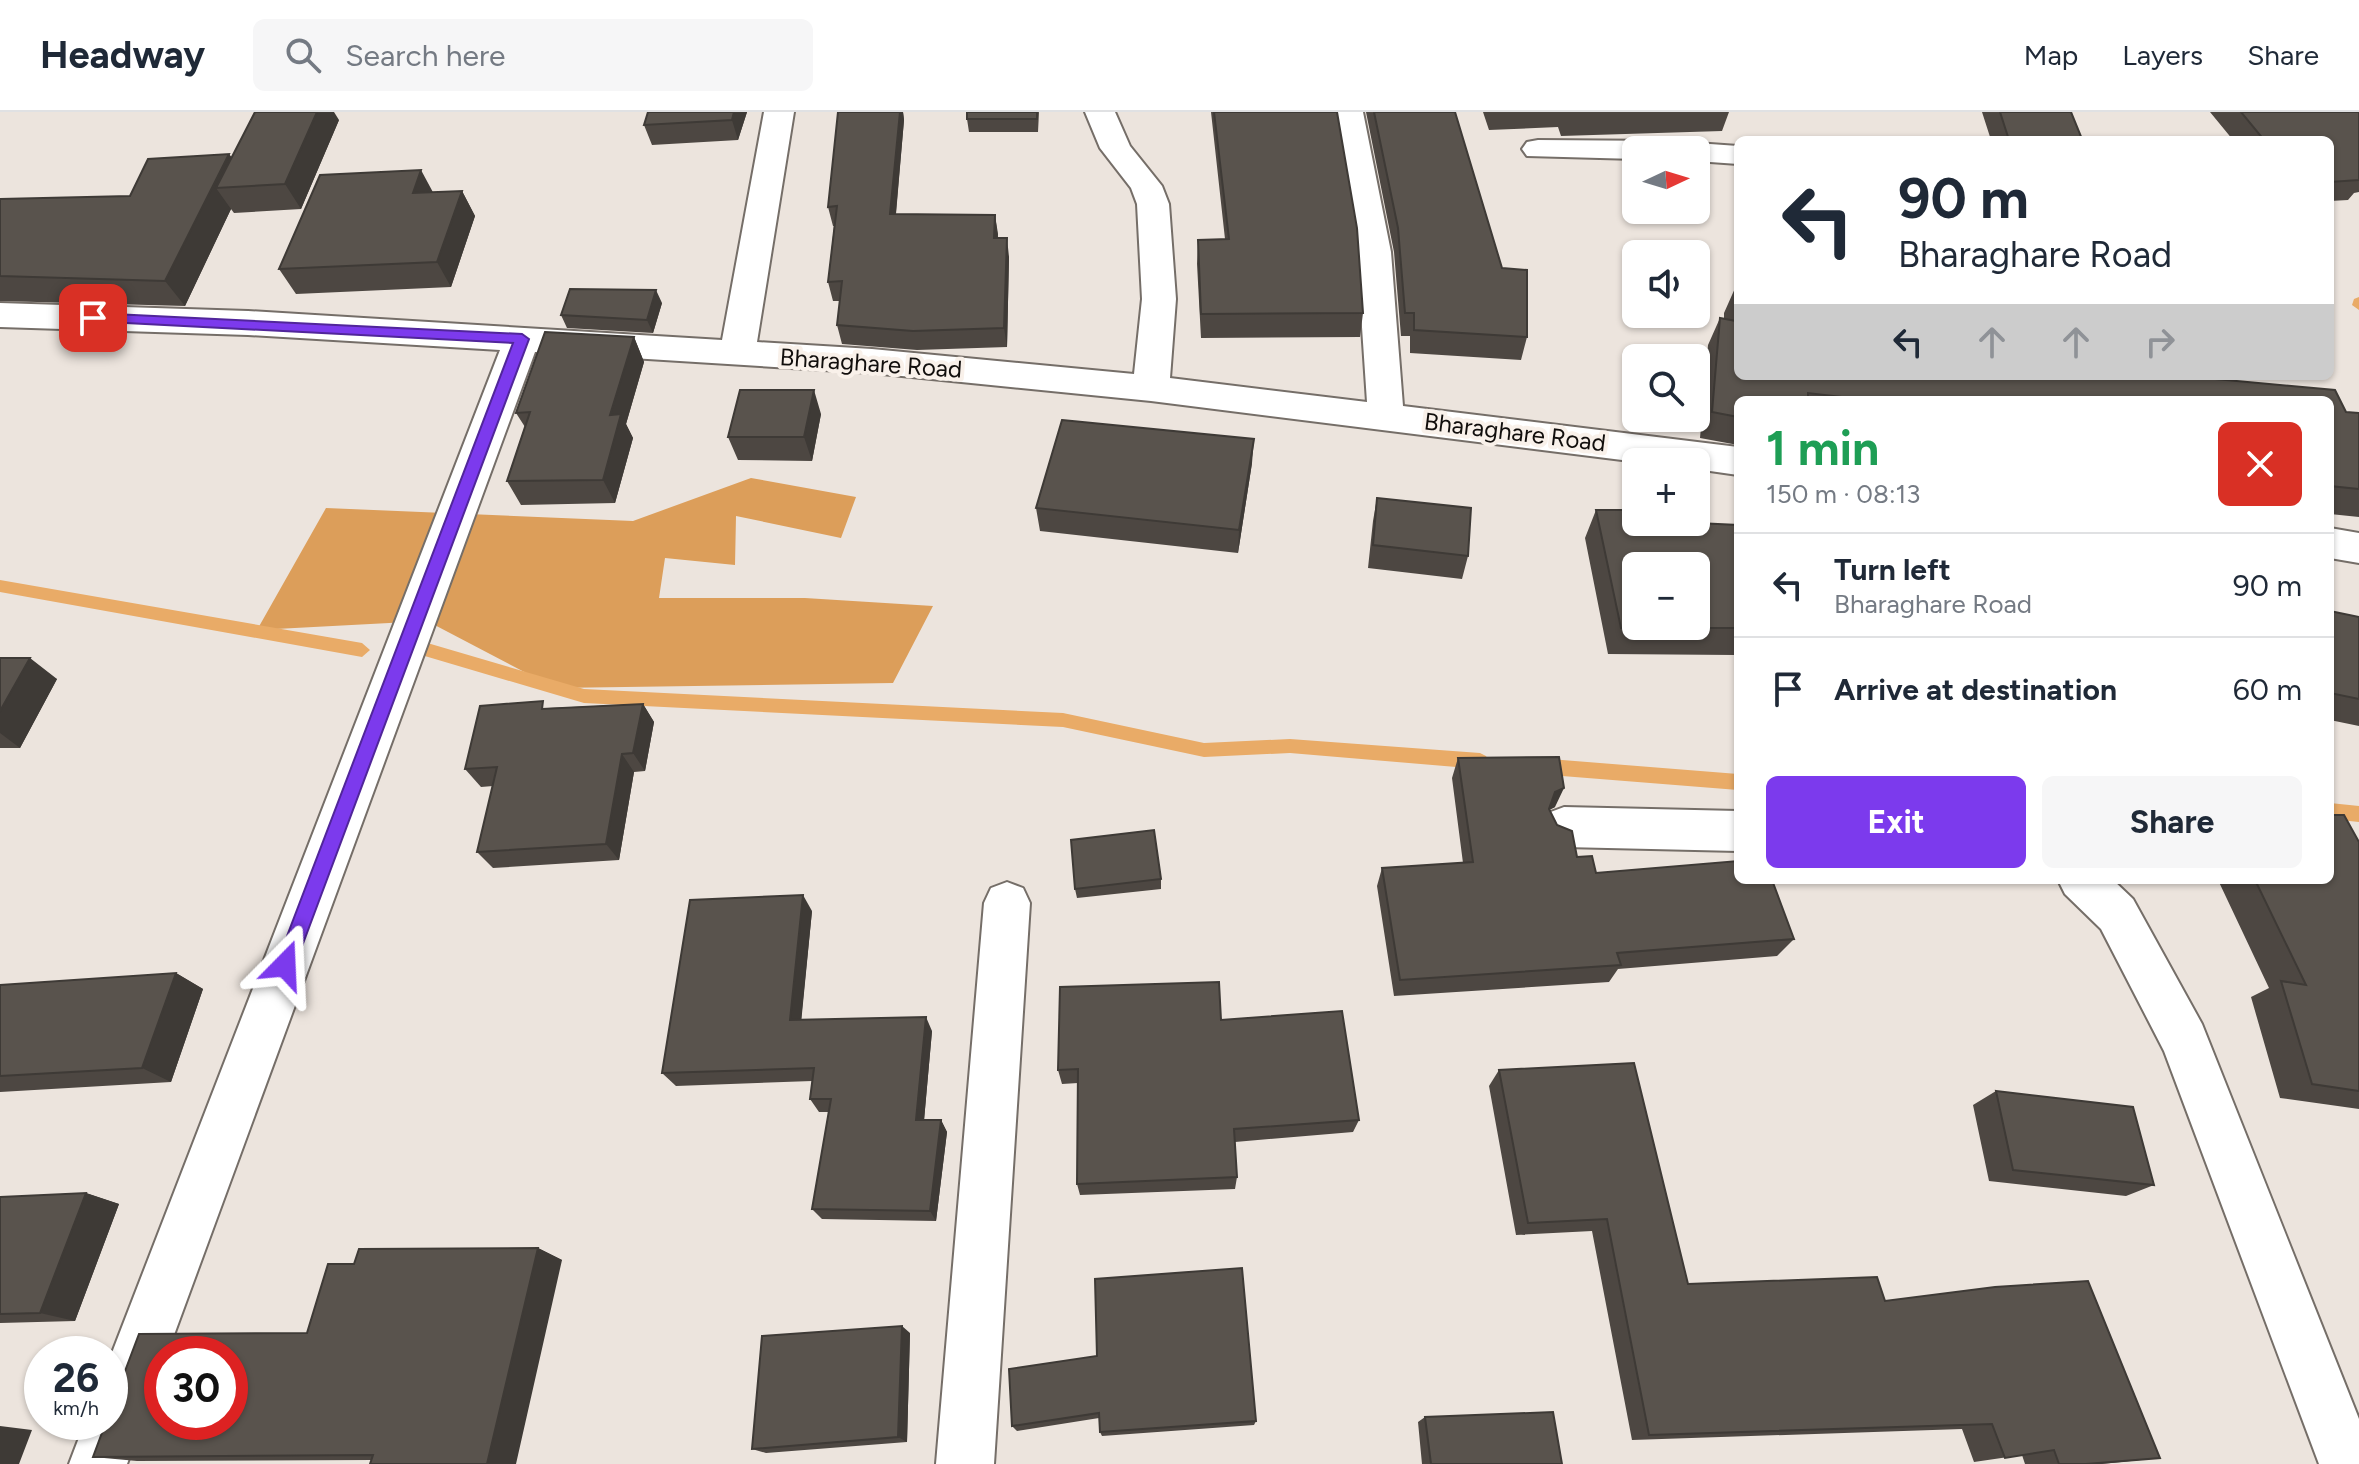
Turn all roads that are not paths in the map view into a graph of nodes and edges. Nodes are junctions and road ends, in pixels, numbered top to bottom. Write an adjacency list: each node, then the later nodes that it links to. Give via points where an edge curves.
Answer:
1 (779, 112): 10 (street)
2 (1100, 112): 11 (street, via 1116,148 1146,186 1153,204 1159,299)
3 (1348, 112): 12 (street, via 1374,252)
4 (1538, 149): 5 (street)
5 (1622, 150)
6 (1710, 153): 7 (street)
7 (1734, 155)
8 (0, 315): 9 (street, Bharaghare Road)
9 (522, 339): 10 (street, Bharaghare Road); 20 (street)
10 (737, 354): 11 (street, Bharaghare Road, via 872,361)
11 (1151, 388): 12 (street, Bharaghare Road)
12 (1386, 416): 13 (street, Bharaghare Road)
13 (1734, 460)
14 (2334, 544): 15 (street)
15 (2359, 548)
16 (1564, 827): 17 (street)
17 (1734, 831)
18 (2085, 884): 22 (street, via 2117,914 2185,1041)
19 (1007, 903): 21 (street)
20 (98, 1464)
21 (965, 1464)
22 (2348, 1464)

